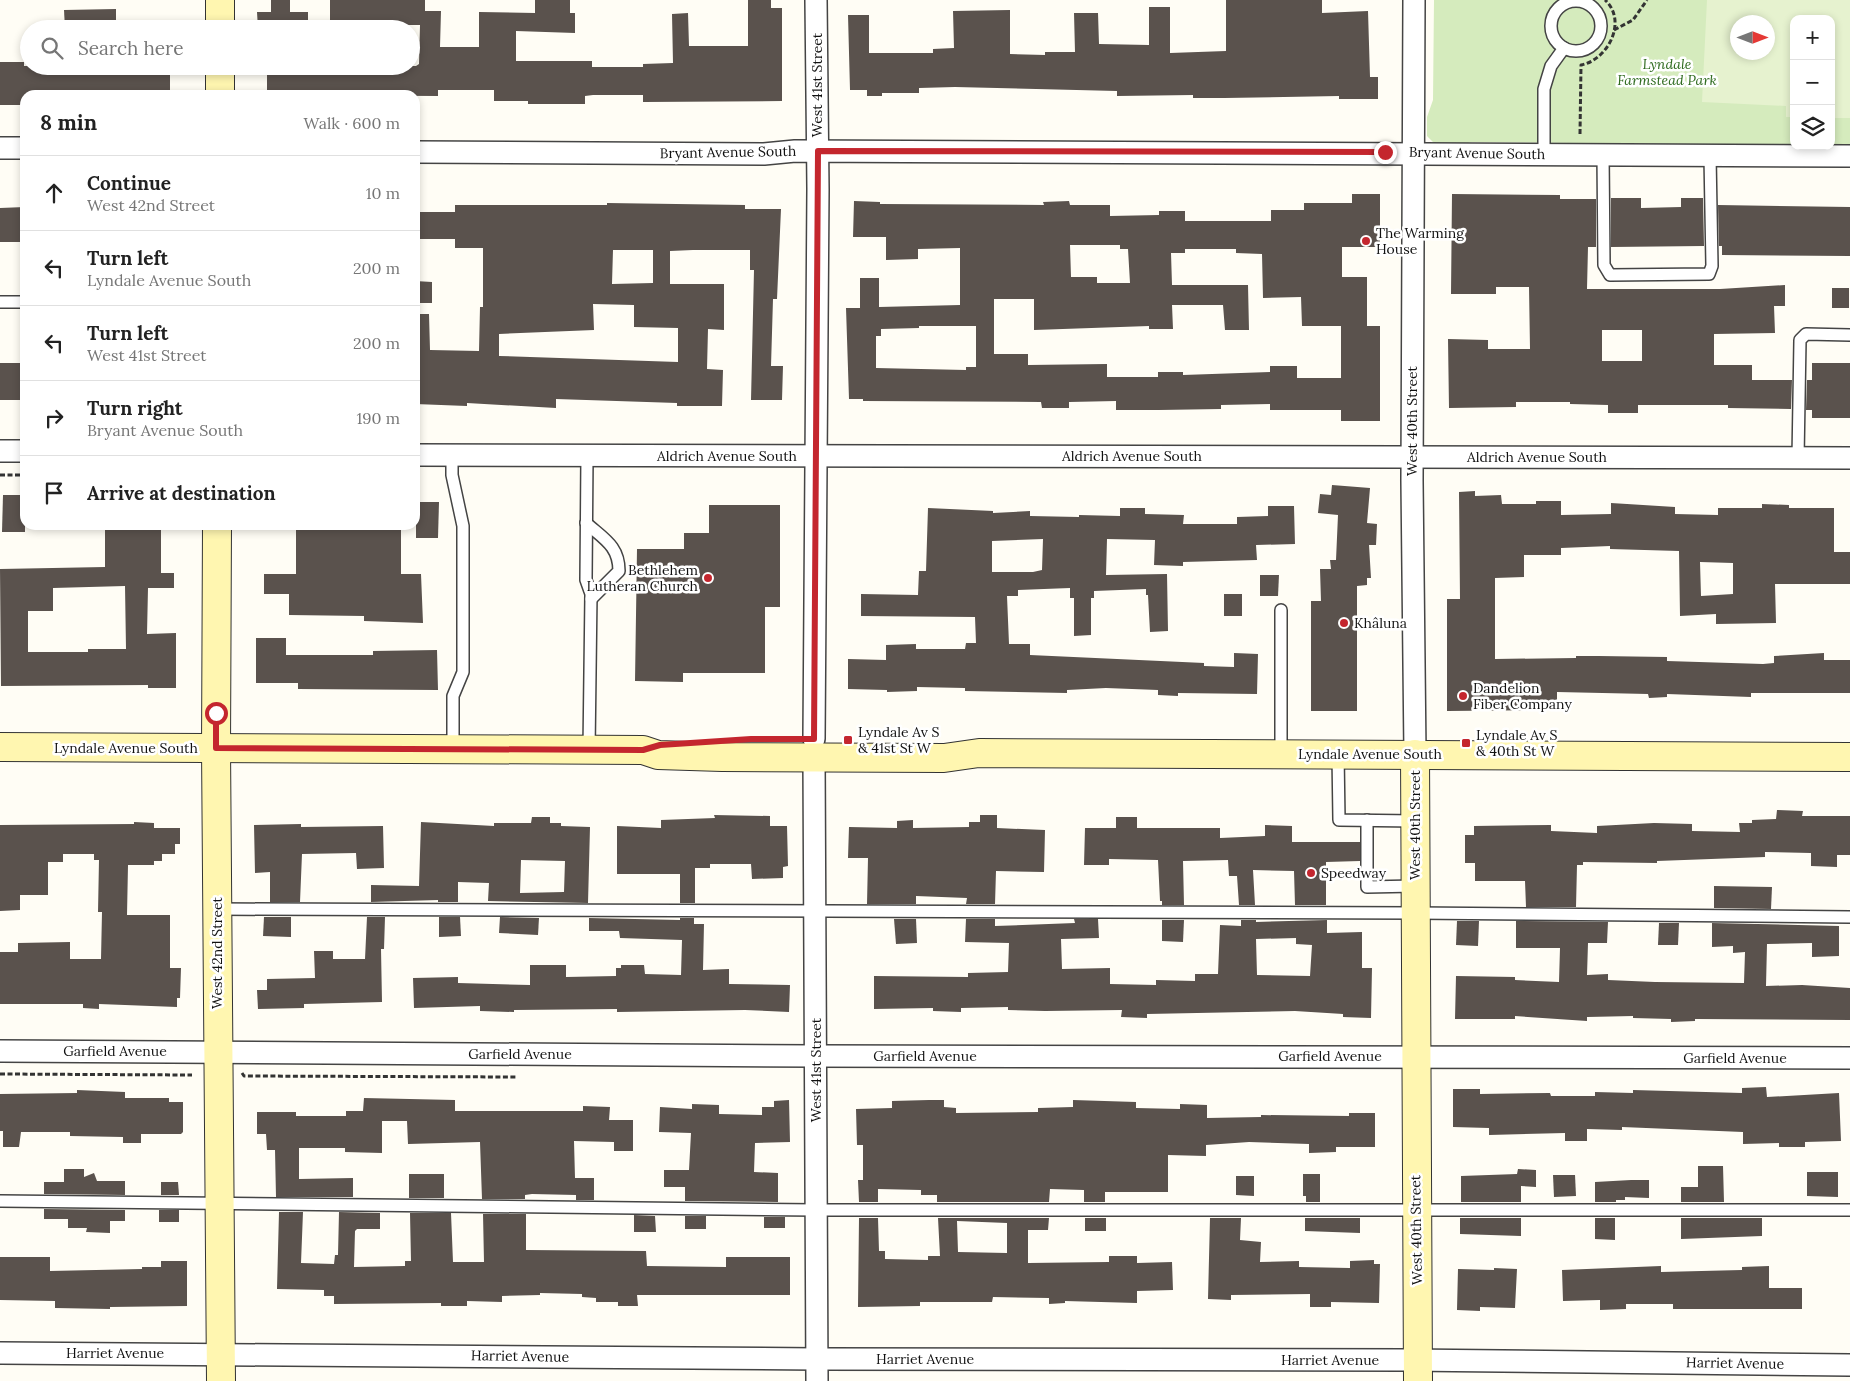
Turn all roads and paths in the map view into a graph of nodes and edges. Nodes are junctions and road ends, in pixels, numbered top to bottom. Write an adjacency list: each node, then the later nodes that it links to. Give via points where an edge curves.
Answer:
1 (220, 0): 6 (main road)
2 (816, 0): 14 (street, West 41st Street)
3 (1414, 0): 16 (street, West 40th Street)
4 (1604, 0): 7 (path, via 1609,4)
5 (1647, 0): 7 (path, via 1633,20)
6 (220, 20)
7 (1614, 30): 11 (path, via 1604,54 1591,63 1581,65)
8 (1564, 48): 8 (lane, via 1555,40 1551,30 1552,18 1558,8 1568,2 1589,4 1601,23 1595,43 1585,50); 17 (lane, via 1551,66 1544,89)
9 (220, 75): 10 (main road)
10 (220, 90)
11 (1580, 138)
12 (0, 148): 13 (street)
13 (20, 148)
14 (818, 151): 15 (street, Bryant Avenue South, via 764,154); 16 (street, Bryant Avenue South); 29 (street, West 41st Street)
15 (420, 152)
16 (1414, 153): 17 (street, Bryant Avenue South); 30 (street, West 40th Street)
17 (1544, 154): 18 (street, Bryant Avenue South)
18 (1603, 154): 19 (street, Bryant Avenue South); 19 (lane, via 1604,265 1610,275 1709,274 1712,266)
19 (1710, 156): 20 (street, Bryant Avenue South)
20 (1850, 156)
21 (0, 302): 22 (lane)
22 (20, 302)
23 (1850, 335): 31 (lane, via 1806,334 1800,340)
24 (0, 451): 25 (street)
25 (20, 451)
26 (420, 455): 27 (street, Aldrich Avenue South)
27 (452, 456): 28 (street, Aldrich Avenue South); 42 (lane, via 452,475 463,526 463,672 453,696)
28 (586, 456): 29 (street, Aldrich Avenue South); 35 (lane)
29 (814, 456): 30 (street, Aldrich Avenue South); 41 (street, West 41st Street)
30 (1412, 457): 31 (street, Aldrich Avenue South); 46 (street, West 40th Street)
31 (1798, 458): 32 (street, Aldrich Avenue South)
32 (1850, 458)
33 (0, 475): 34 (path)
34 (20, 475)
35 (586, 523): 37 (lane, via 586,580); 37 (lane, via 610,544 619,557 619,572)
36 (216, 530): 40 (main road, West 42nd Street)
37 (591, 599): 43 (lane)
38 (1281, 610): 44 (lane)
39 (0, 747): 40 (main road, Lyndale Avenue South)
40 (216, 748): 42 (main road, Lyndale Avenue South); 51 (main road, West 42nd Street)
41 (814, 749): 43 (main road, Lyndale Avenue South, via 658,755 643,750); 44 (main road, Lyndale Avenue South, via 944,758 979,753); 52 (street, West 41st Street)
42 (453, 750): 43 (main road, Lyndale Avenue South)
43 (590, 750)
44 (1281, 753): 45 (main road, Lyndale Avenue South)
45 (1338, 754): 46 (main road, Lyndale Avenue South); 48 (lane, via 1339,820)
46 (1415, 754): 47 (main road, Lyndale Avenue South); 49 (main road, West 40th Street)
47 (1850, 757)
48 (1367, 820): 49 (lane); 50 (lane, via 1367,887)
49 (1415, 821): 50 (main road, West 40th Street)
50 (1415, 886): 53 (main road, West 40th Street)
51 (217, 909): 52 (lane); 56 (main road, West 42nd Street)
52 (814, 913): 53 (lane); 57 (street, West 41st Street)
53 (1415, 913): 54 (lane); 58 (main road, West 40th Street)
54 (1850, 917)
55 (0, 1051): 56 (street, Garfield Avenue)
56 (217, 1052): 57 (street, Garfield Avenue); 63 (main road, West 42nd Street)
57 (816, 1056): 58 (street, Garfield Avenue); 64 (street, West 41st Street)
58 (1415, 1057): 59 (street, Garfield Avenue); 65 (main road, West 40th Street)
59 (1850, 1058)
60 (0, 1074): 61 (path)
61 (192, 1075)
62 (0, 1201): 63 (lane)
63 (219, 1203): 64 (lane); 68 (main road, West 42nd Street)
64 (816, 1210): 65 (lane); 69 (street, West 41st Street)
65 (1416, 1210): 66 (lane); 71 (main road, West 40th Street)
66 (1850, 1210)
67 (0, 1353): 68 (street, Harriet Avenue)
68 (221, 1354): 69 (street, Harriet Avenue); 72 (main road, West 42nd Street)
69 (817, 1359): 71 (street, Harriet Avenue); 73 (street, West 41st Street)
70 (1850, 1365): 71 (street, Harriet Avenue)
71 (1418, 1370)
72 (221, 1381)
73 (817, 1381)

